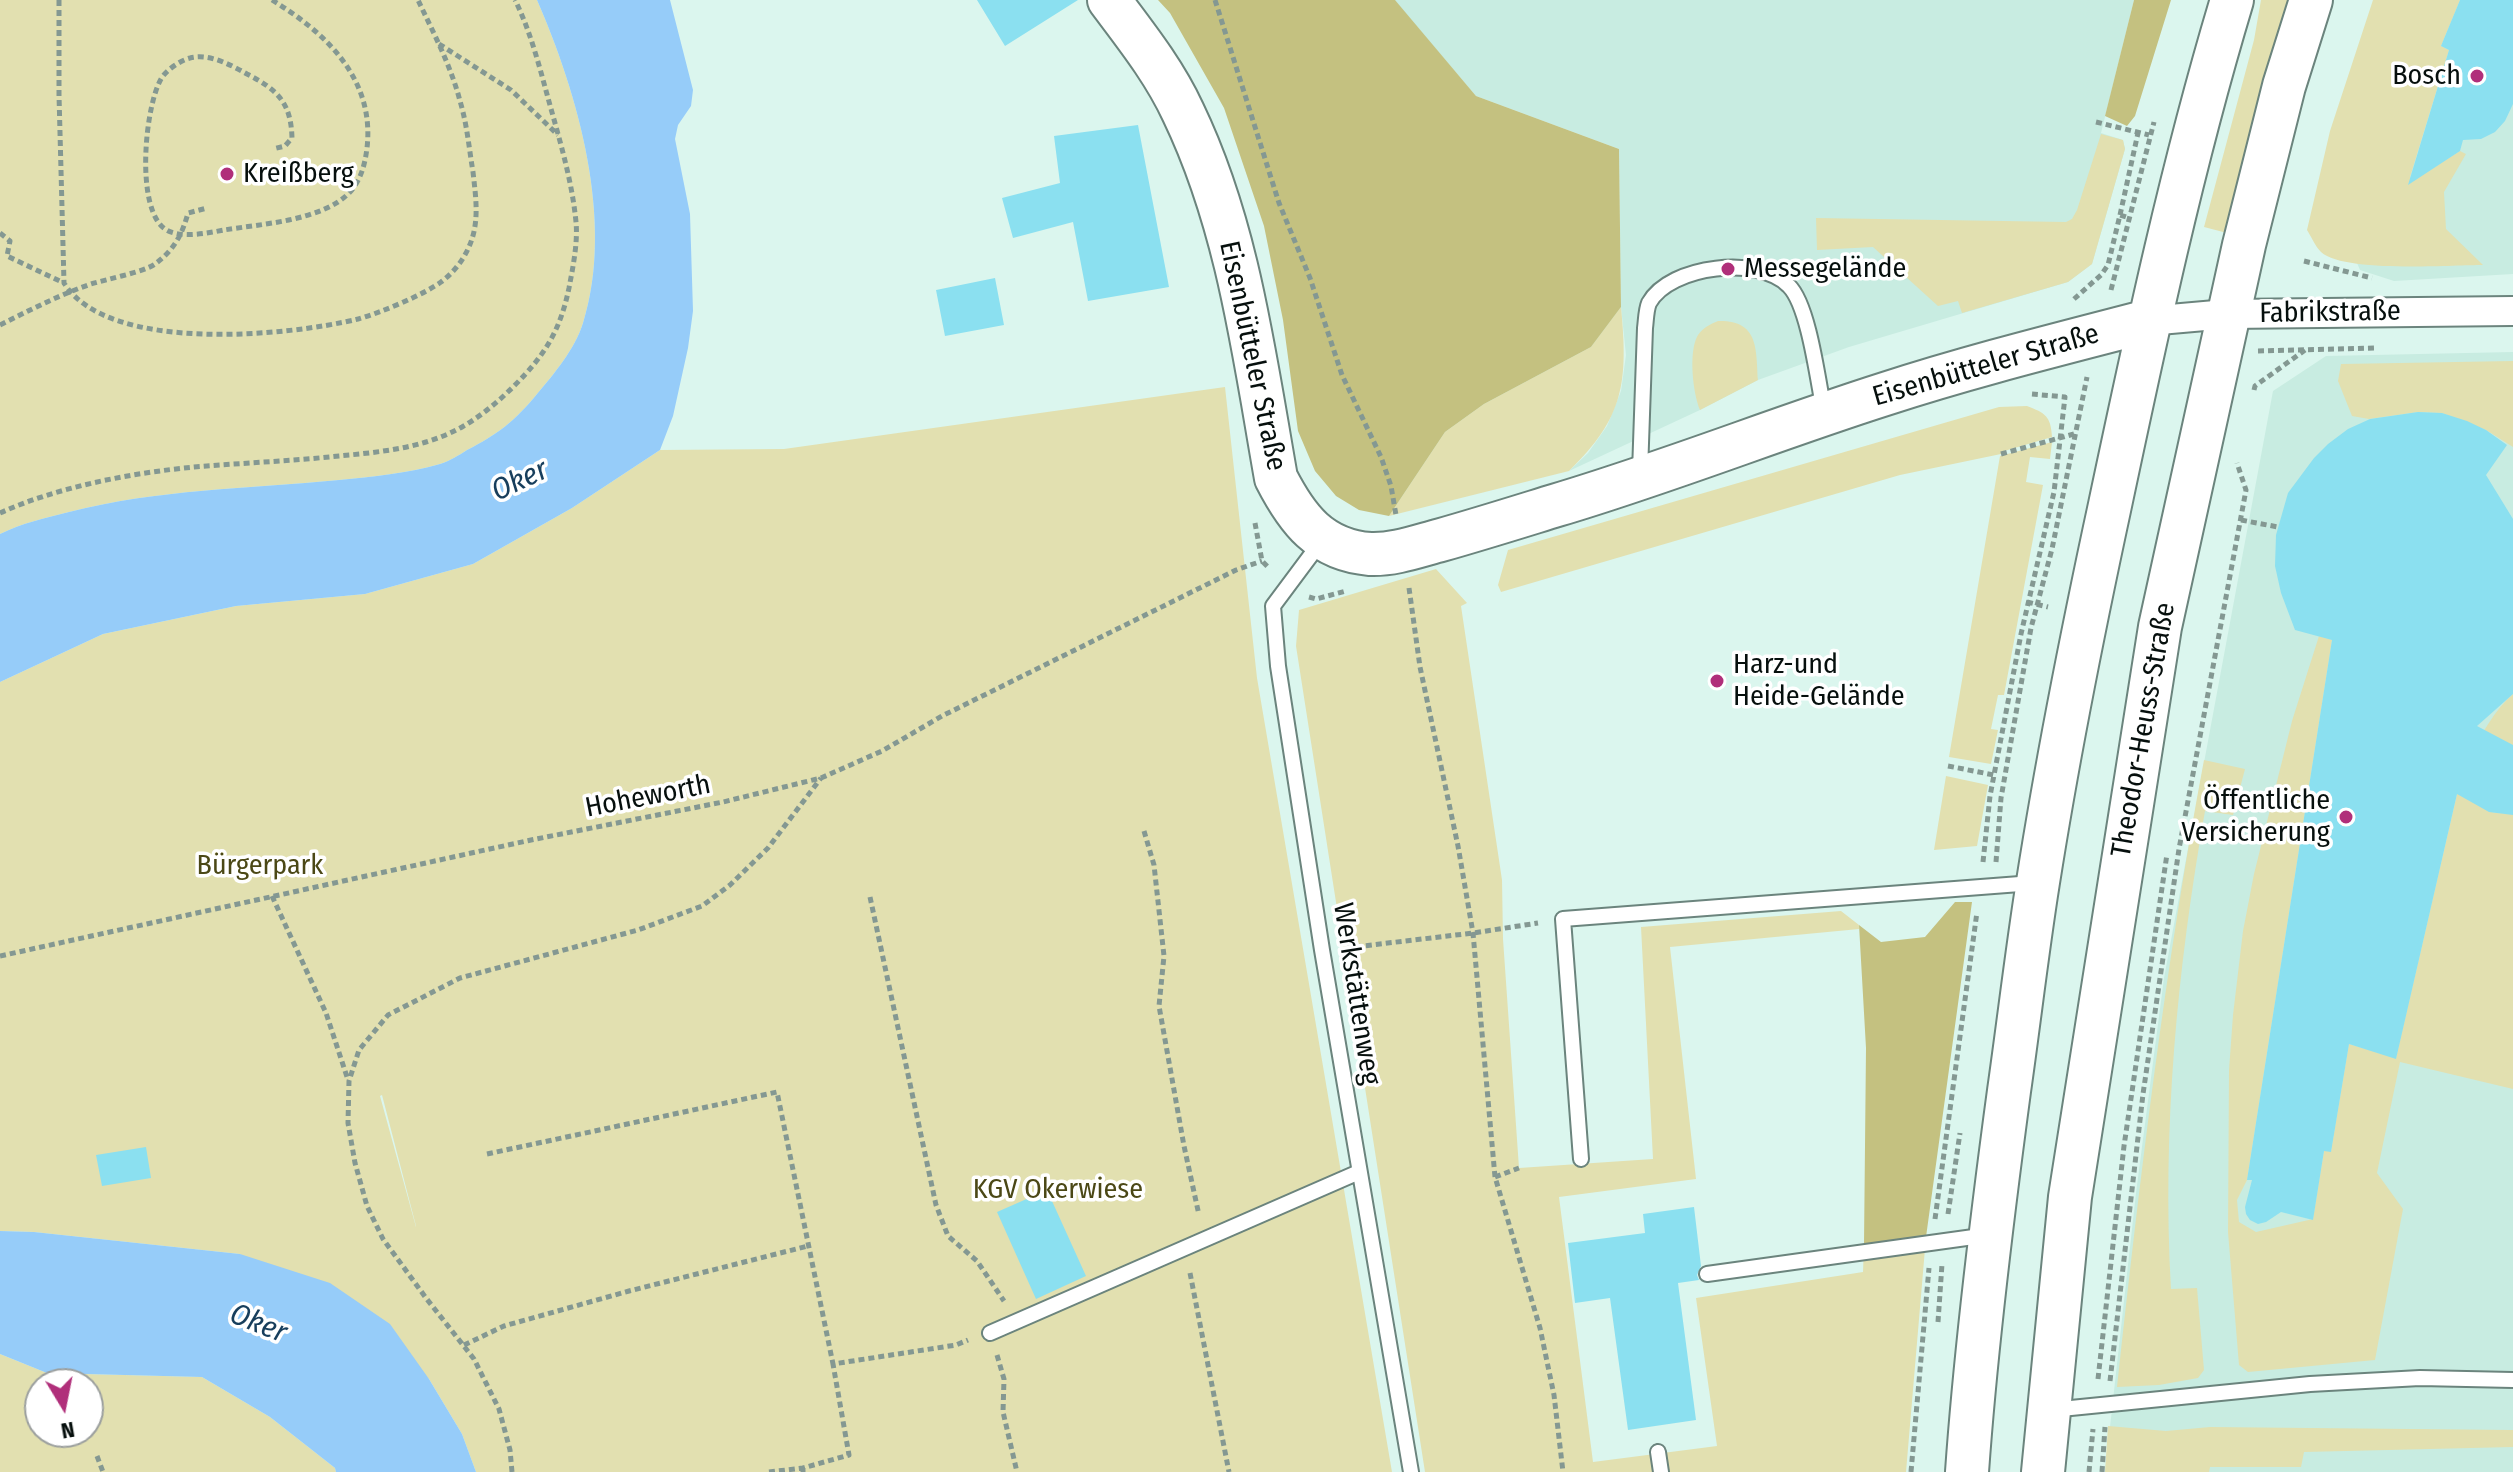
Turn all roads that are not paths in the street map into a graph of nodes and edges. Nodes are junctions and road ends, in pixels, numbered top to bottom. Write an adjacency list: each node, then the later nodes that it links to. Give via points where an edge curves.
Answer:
1 (1109, 0): 9 (main road, Eisenbütteler Straße, via 1165,77 1206,165 1244,300 1276,478 1289,504)
2 (2232, 0): 6 (main road)
3 (2311, 0): 5 (main road, Theodor-Heuss-Straße)
4 (2513, 311): 5 (street, Fabrikstraße)
5 (2227, 314): 6 (street, Fabrikstraße); 17 (main road, Theodor-Heuss-Straße, via 2160,627 2133,788 2070,1197)
6 (2148, 321): 7 (main road, Eisenbütteler Straße, via 1979,365); 10 (main road)
7 (1824, 415): 8 (main road, Eisenbütteler Straße); 8 (lane, via 1807,324 1790,287 1771,274 1747,269 1698,271 1665,286 1649,304)
8 (1640, 480): 9 (main road, Eisenbütteler Straße, via 1405,562)
9 (1323, 539): 12 (lane, Werkstättenweg, via 1273,606 1278,666)
10 (2038, 882): 11 (lane, via 1563,919); 13 (main road)
11 (1581, 1159)
12 (1359, 1172): 15 (lane); 19 (lane, Werkstättenweg)
13 (1990, 1234): 14 (lane); 21 (main road)
14 (1707, 1274)
15 (990, 1333)
16 (2513, 1380): 17 (lane, via 2310,1384)
17 (2048, 1410): 22 (main road, Theodor-Heuss-Straße)
18 (1658, 1452): 20 (lane)
19 (1411, 1472)
20 (1661, 1472)
21 (1967, 1472)
22 (2043, 1472)

